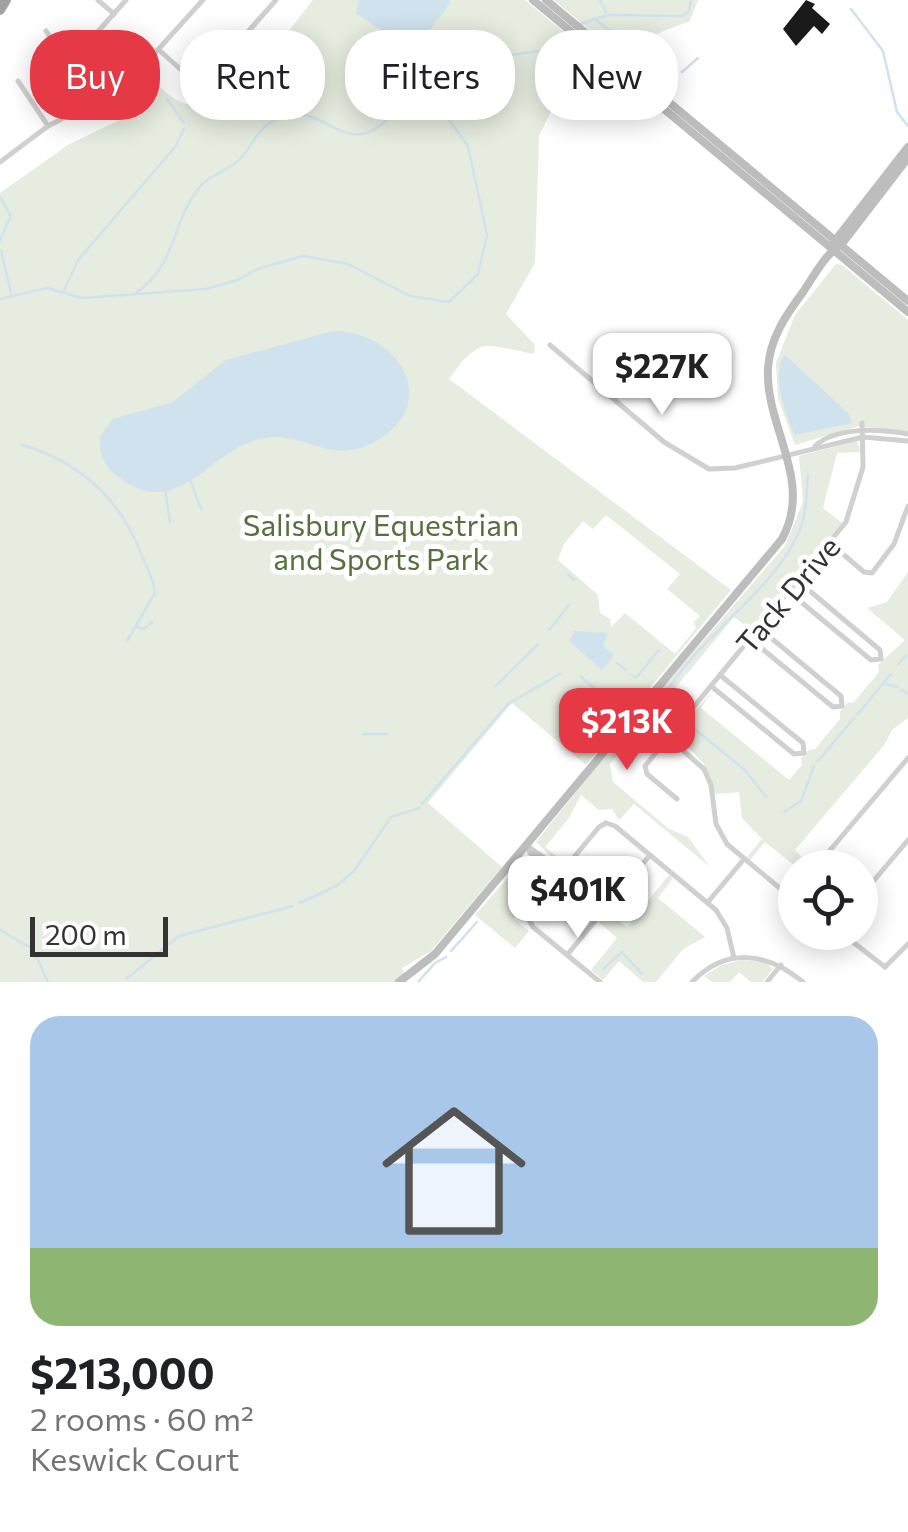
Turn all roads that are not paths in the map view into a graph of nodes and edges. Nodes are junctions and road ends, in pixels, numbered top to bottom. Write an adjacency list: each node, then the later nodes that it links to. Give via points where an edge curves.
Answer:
1 (6, 0): 8 (highway)
2 (98, 0): 9 (street)
3 (126, 0): 9 (street)
4 (204, 0): 13 (street)
5 (276, 0): 14 (street, via 208,78 192,78)
6 (534, 0): 11 (main road)
7 (546, 0): 12 (main road)
8 (0, 10)
9 (114, 14): 10 (street)
10 (99, 30)
11 (573, 30)
12 (579, 30)
13 (160, 49)
14 (160, 51)
15 (18, 80): 18 (street)
16 (678, 115): 22 (main road)
17 (60, 120): 18 (street)
18 (48, 126): 21 (street)
19 (908, 147): 22 (main road)
20 (908, 158): 22 (main road)
21 (1, 159)
22 (836, 245): 23 (main road); 24 (main road); 29 (main road, via 784,319 771,350 768,382)
23 (908, 300)
24 (908, 312)
25 (550, 344): 29 (street, via 695,464 728,469)
26 (862, 423): 27 (street, Tack Drive)
27 (863, 434): 28 (street); 29 (street); 31 (street, Tack Drive, via 856,498)
28 (908, 437)
29 (787, 454): 42 (main road, via 795,499 782,539)
30 (908, 506): 31 (street, via 892,548 870,576)
31 (830, 543): 32 (street, Tack Drive)
32 (798, 581): 33 (street, Tack Drive); 34 (street)
33 (789, 592): 35 (street, Tack Drive); 36 (street)
34 (842, 618): 36 (street); 36 (street, via 880,650 881,659 871,660)
35 (759, 628): 37 (street, Tack Drive); 38 (street)
36 (833, 628)
37 (750, 639): 39 (street, Tack Drive); 40 (street)
38 (803, 664): 40 (street); 40 (street, via 842,696 842,706 832,707)
39 (720, 675): 41 (street, Tack Drive); 43 (street)
40 (794, 676)
41 (711, 686): 44 (street); 45 (street, Tack Drive)
42 (636, 710): 45 (street); 49 (main road)
43 (764, 711): 44 (street); 44 (street, via 803,743 804,753 794,754)
44 (755, 722)
45 (669, 737): 47 (street, Tack Drive, via 644,768); 52 (street, via 704,769 718,830)
46 (908, 758): 50 (street)
47 (677, 799)
48 (908, 840): 54 (street)
49 (526, 845): 53 (street); 62 (main road, via 430,960)
50 (830, 850)
51 (650, 854): 53 (street, via 606,820); 56 (street); 59 (street)
52 (744, 859): 55 (street); 56 (street)
53 (560, 873): 59 (street, via 525,918)
54 (878, 876)
55 (778, 885)
56 (708, 902): 60 (street, via 728,928)
57 (908, 944): 58 (street, via 885,969)
58 (862, 950)
59 (567, 955): 63 (street)
60 (734, 958): 61 (street); 64 (street)
61 (781, 965): 65 (street); 66 (street)
62 (399, 982)
63 (600, 982)
64 (692, 982)
65 (767, 982)
66 (803, 982)

